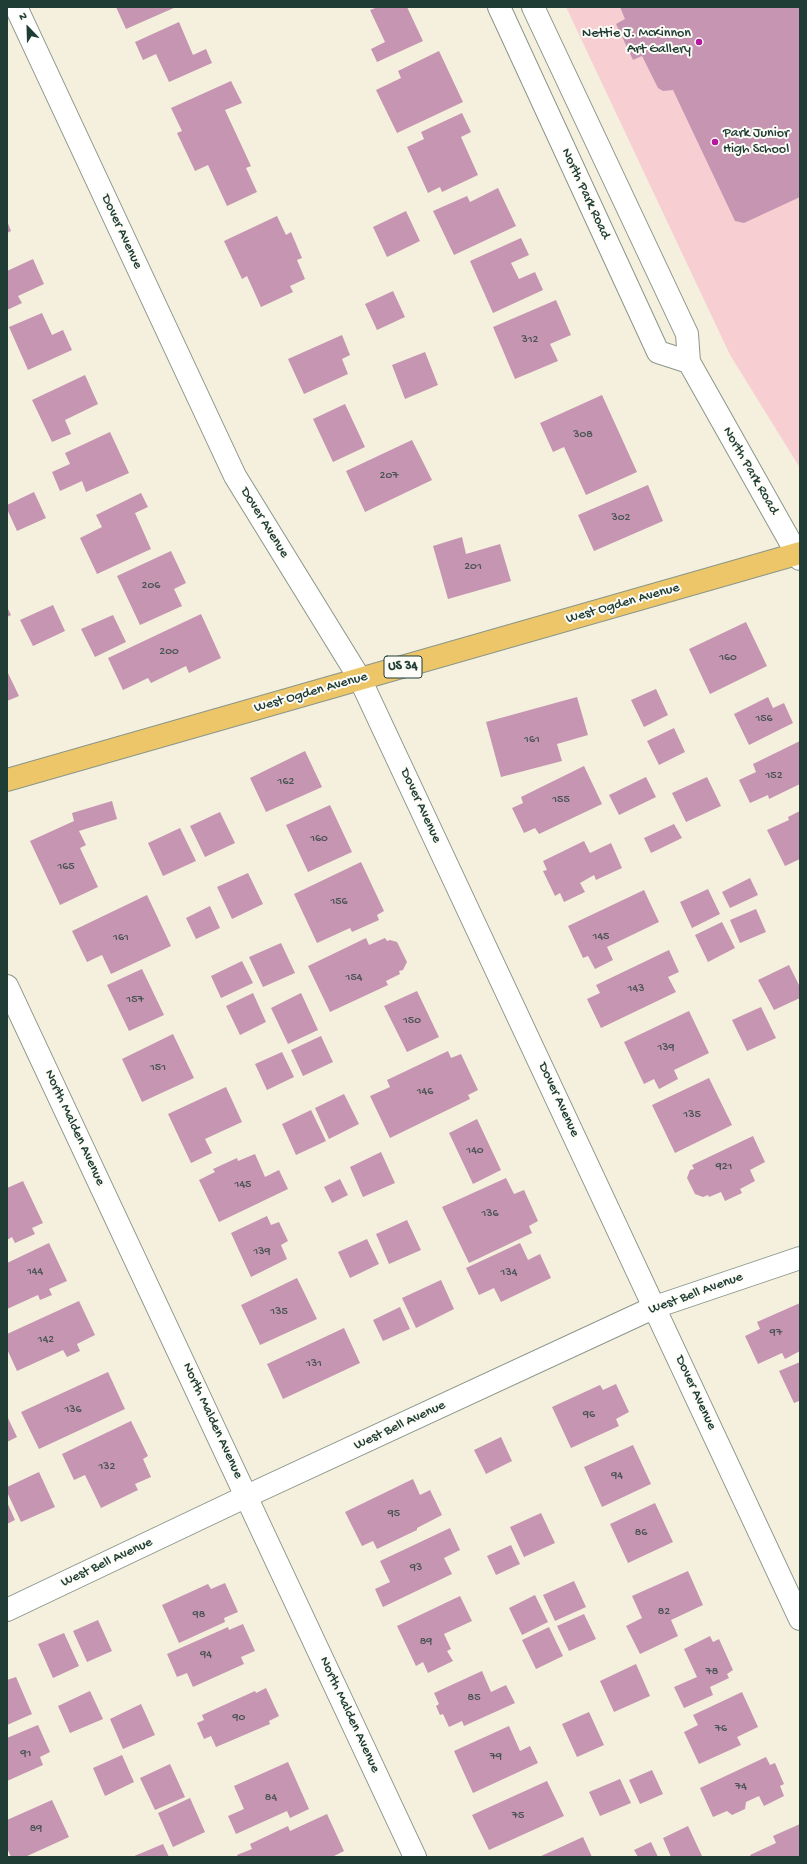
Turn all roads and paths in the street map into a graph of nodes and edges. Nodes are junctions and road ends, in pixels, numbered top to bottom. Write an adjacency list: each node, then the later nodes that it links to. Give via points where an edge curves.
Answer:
1 (16, 7): 6 (street, Dover Avenue, via 236,476)
2 (499, 7): 4 (street, North Park Road, via 658,352)
3 (533, 7): 4 (street, North Park Road, via 687,334)
4 (689, 362): 5 (street, North Park Road)
5 (799, 555): 6 (main road, West Ogden Avenue / US 34)
6 (360, 679): 7 (main road, West Ogden Avenue / US 34); 10 (street, Dover Avenue)
7 (7, 780)
8 (7, 986): 11 (street, North Malden Avenue)
9 (800, 1258): 10 (street, West Bell Avenue)
10 (655, 1307): 11 (street, West Bell Avenue); 13 (street, Dover Avenue)
11 (247, 1496): 12 (street, West Bell Avenue); 14 (street, North Malden Avenue)
12 (7, 1610)
13 (800, 1619)
14 (415, 1857)

